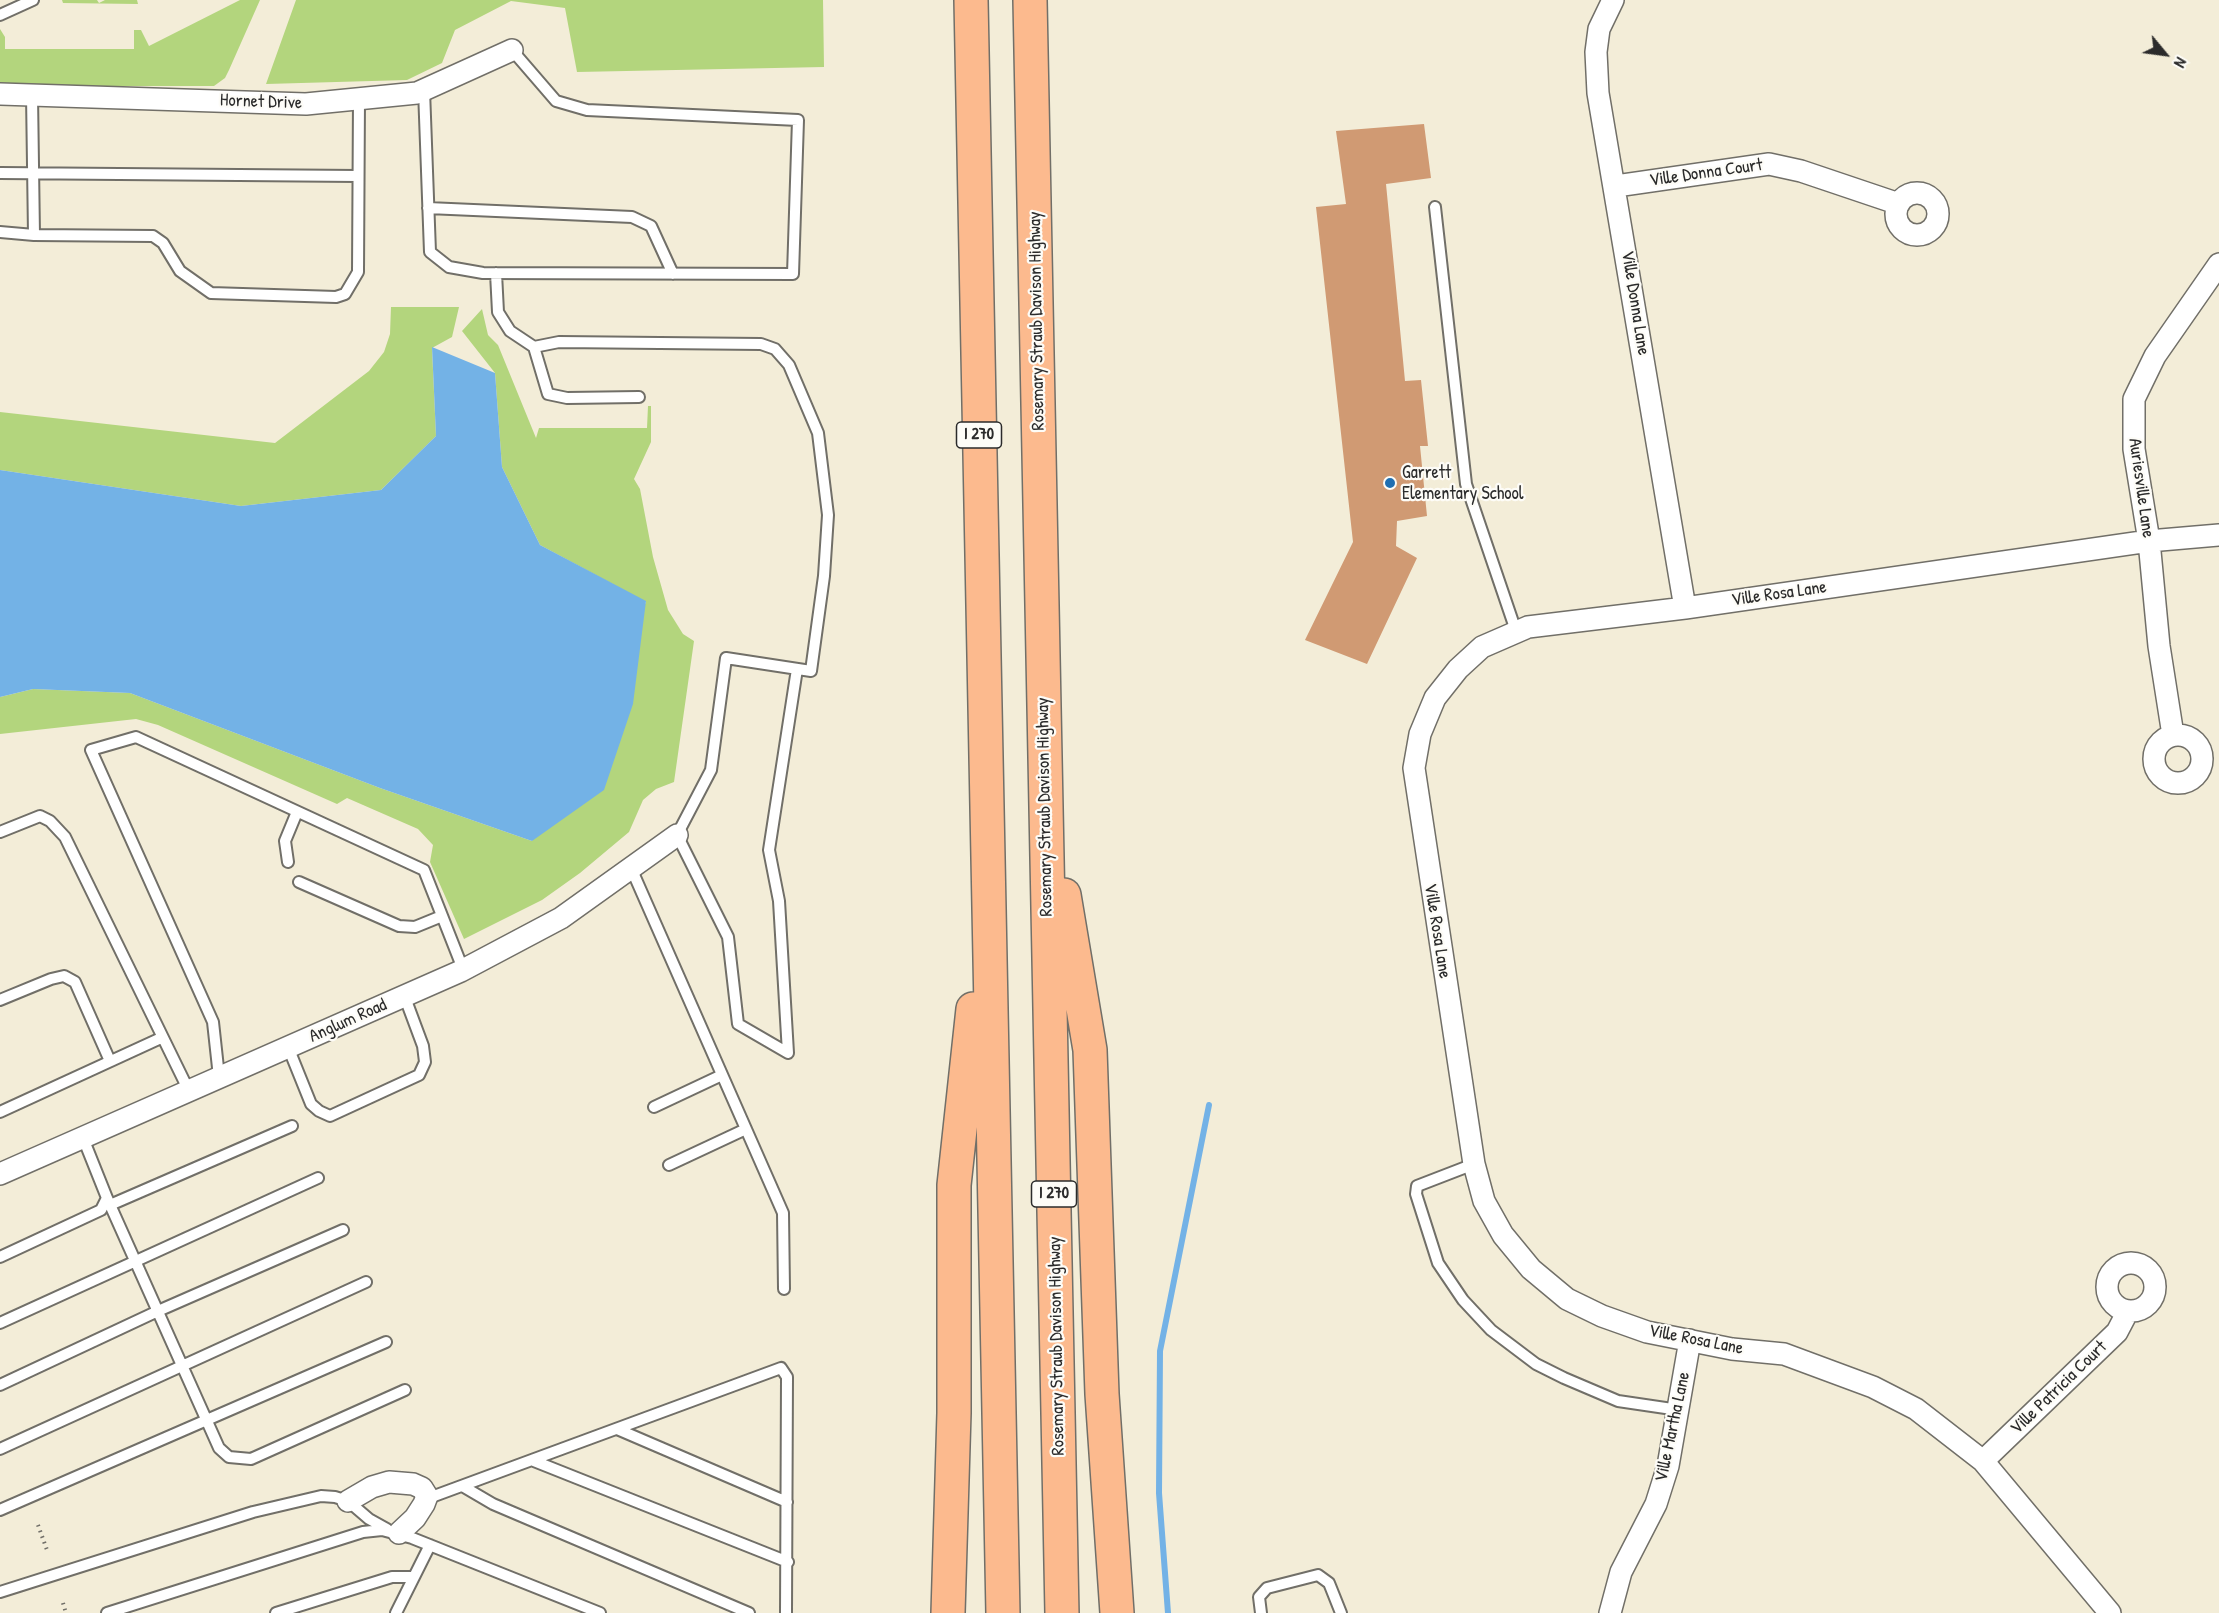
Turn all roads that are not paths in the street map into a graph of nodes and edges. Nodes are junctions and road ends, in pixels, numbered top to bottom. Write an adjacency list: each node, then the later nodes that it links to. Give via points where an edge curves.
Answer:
1 (33, 0): 5 (lane)
2 (971, 0): 37 (highway, I 270)
3 (1030, 0): 31 (highway, Rosemary Straub Davison Highway / I 270)
4 (1613, 0): 14 (street, Ville Donna Lane, via 1599,28 1596,52 1598,93)
5 (0, 15)
6 (512, 50): 7 (street, Hornet Drive); 22 (lane, via 556,101 587,110 798,120 793,274)
7 (424, 90): 10 (street, Hornet Drive); 17 (lane)
8 (0, 94): 9 (street, Hornet Drive)
9 (32, 95): 10 (street, Hornet Drive, via 306,104); 12 (lane)
10 (359, 99): 13 (lane)
11 (0, 173): 12 (lane)
12 (33, 173): 13 (lane); 19 (lane)
13 (358, 176): 19 (lane, via 358,272 345,294 336,297 211,293 180,271 163,243 153,236)
14 (1616, 186): 15 (street, Ville Donna Court, via 1769,164); 27 (street, Ville Donna Lane)
15 (1899, 204)
16 (1435, 207): 28 (lane, via 1466,484)
17 (429, 208): 21 (lane, via 430,252 449,267); 22 (lane, via 632,217 651,226)
18 (0, 232): 19 (lane)
19 (34, 235)
20 (2219, 264): 26 (street, Auriesville Lane, via 2155,356 2134,399 2134,449)
21 (496, 273): 22 (lane); 23 (lane, via 498,312 510,331)
22 (673, 274)
23 (534, 347): 24 (lane, via 548,394 567,398); 29 (lane, via 559,342 760,344 775,349 789,365 818,433 828,515 811,671)
24 (639, 397)
25 (2219, 535): 26 (street, Ville Rosa Lane)
26 (2149, 541): 27 (street, Ville Rosa Lane); 30 (street, Auriesville Lane, via 2159,645)
27 (1685, 608): 28 (street, Ville Rosa Lane)
28 (1516, 631): 54 (street, Ville Rosa Lane, via 1482,647 1435,698 1420,734 1414,768)
29 (797, 669): 34 (lane, via 726,658 711,770); 34 (lane, via 769,850 779,901 788,1053 738,1024 728,937)
30 (2174, 735)
31 (1044, 775): 96 (highway, Rosemary Straub Davison Highway / I 270); 97 (highway, via 1090,1050 1102,1395)
32 (297, 812): 35 (lane, via 285,841); 39 (lane, via 424,870); 47 (lane, via 136,737 91,750 213,1022)
33 (0, 832): 43 (lane, via 40,816 65,837)
34 (677, 835): 36 (street, Anglum Road)
35 (288, 862)
36 (631, 868): 40 (street, Anglum Road, via 561,918); 46 (lane)
37 (987, 870): 94 (highway, via 954,1185 953,1494); 95 (highway, I 270)
38 (299, 882): 39 (lane, via 399,926 415,927)
39 (442, 916): 40 (lane)
40 (463, 969): 41 (street, Anglum Road)
41 (404, 995): 44 (street, Anglum Road); 44 (lane, via 423,1046 425,1062 419,1075 330,1116 311,1104)
42 (0, 1000): 45 (lane, via 51,979 64,976 75,982)
43 (161, 1038): 45 (lane); 48 (lane)
44 (288, 1047): 47 (street, Anglum Road)
45 (110, 1061): 50 (lane)
46 (722, 1075): 49 (lane); 52 (lane)
47 (219, 1077): 48 (street, Anglum Road)
48 (189, 1091): 53 (street, Anglum Road)
49 (654, 1107)
50 (0, 1112)
51 (292, 1126): 58 (lane)
52 (746, 1130): 55 (lane); 63 (lane, via 783,1213)
53 (82, 1138): 56 (street, Anglum Road); 58 (lane)
54 (1474, 1164): 67 (street, Ville Rosa Lane, via 1484,1201 1503,1235 1531,1269 1567,1299 1647,1332); 72 (lane, via 1417,1186 1416,1194 1437,1263 1463,1300 1491,1330 1536,1364 1618,1401)
55 (669, 1165)
56 (0, 1174)
57 (318, 1178): 61 (lane)
58 (109, 1202): 60 (lane, via 101,1210); 61 (lane)
59 (344, 1230): 64 (lane)
60 (0, 1257)
61 (135, 1262): 64 (lane); 66 (lane)
62 (366, 1282): 69 (lane)
63 (784, 1289)
64 (158, 1311): 69 (lane); 70 (lane)
65 (2128, 1311): 77 (street, Ville Patricia Court, via 2117,1332)
66 (0, 1323)
67 (1690, 1340): 72 (street, Ville Martha Lane); 77 (street, Ville Rosa Lane, via 1784,1354 1831,1370 1916,1409)
68 (386, 1342): 73 (lane)
69 (182, 1364): 73 (lane); 75 (lane)
70 (0, 1385)
71 (405, 1390): 73 (lane, via 251,1459 229,1457 219,1448)
72 (1679, 1410): 100 (street, Ville Martha Lane, via 1656,1504 1621,1572)
73 (207, 1421): 82 (lane)
74 (617, 1430): 76 (lane); 81 (lane); 81 (lane, via 781,1368 787,1377)
75 (0, 1449)
76 (534, 1461): 78 (lane); 85 (lane)
77 (1983, 1461): 101 (street, Ville Rosa Lane)
78 (464, 1487): 79 (lane); 92 (lane, via 493,1504)
79 (426, 1499): 80 (street, via 422,1488 389,1482); 83 (street, via 415,1518)
80 (348, 1501): 83 (lane, via 369,1519); 87 (lane, via 321,1497 253,1512)
81 (788, 1502): 85 (lane)
82 (0, 1510)
83 (399, 1533): 84 (lane); 89 (lane, via 363,1532)
84 (430, 1545): 86 (lane); 88 (lane)
85 (788, 1562): 93 (lane)
86 (413, 1578): 90 (lane, via 392,1577); 91 (lane)
87 (0, 1592)
88 (593, 1612)
89 (107, 1613)
90 (276, 1613)
91 (396, 1613)
92 (749, 1613)
93 (786, 1613)
94 (948, 1613)
95 (1003, 1613)
96 (1062, 1613)
97 (1117, 1613)
98 (1261, 1613): 99 (lane, via 1259,1598 1268,1588 1318,1575 1329,1583)
99 (1341, 1613)
100 (1610, 1613)
101 (2110, 1613)

